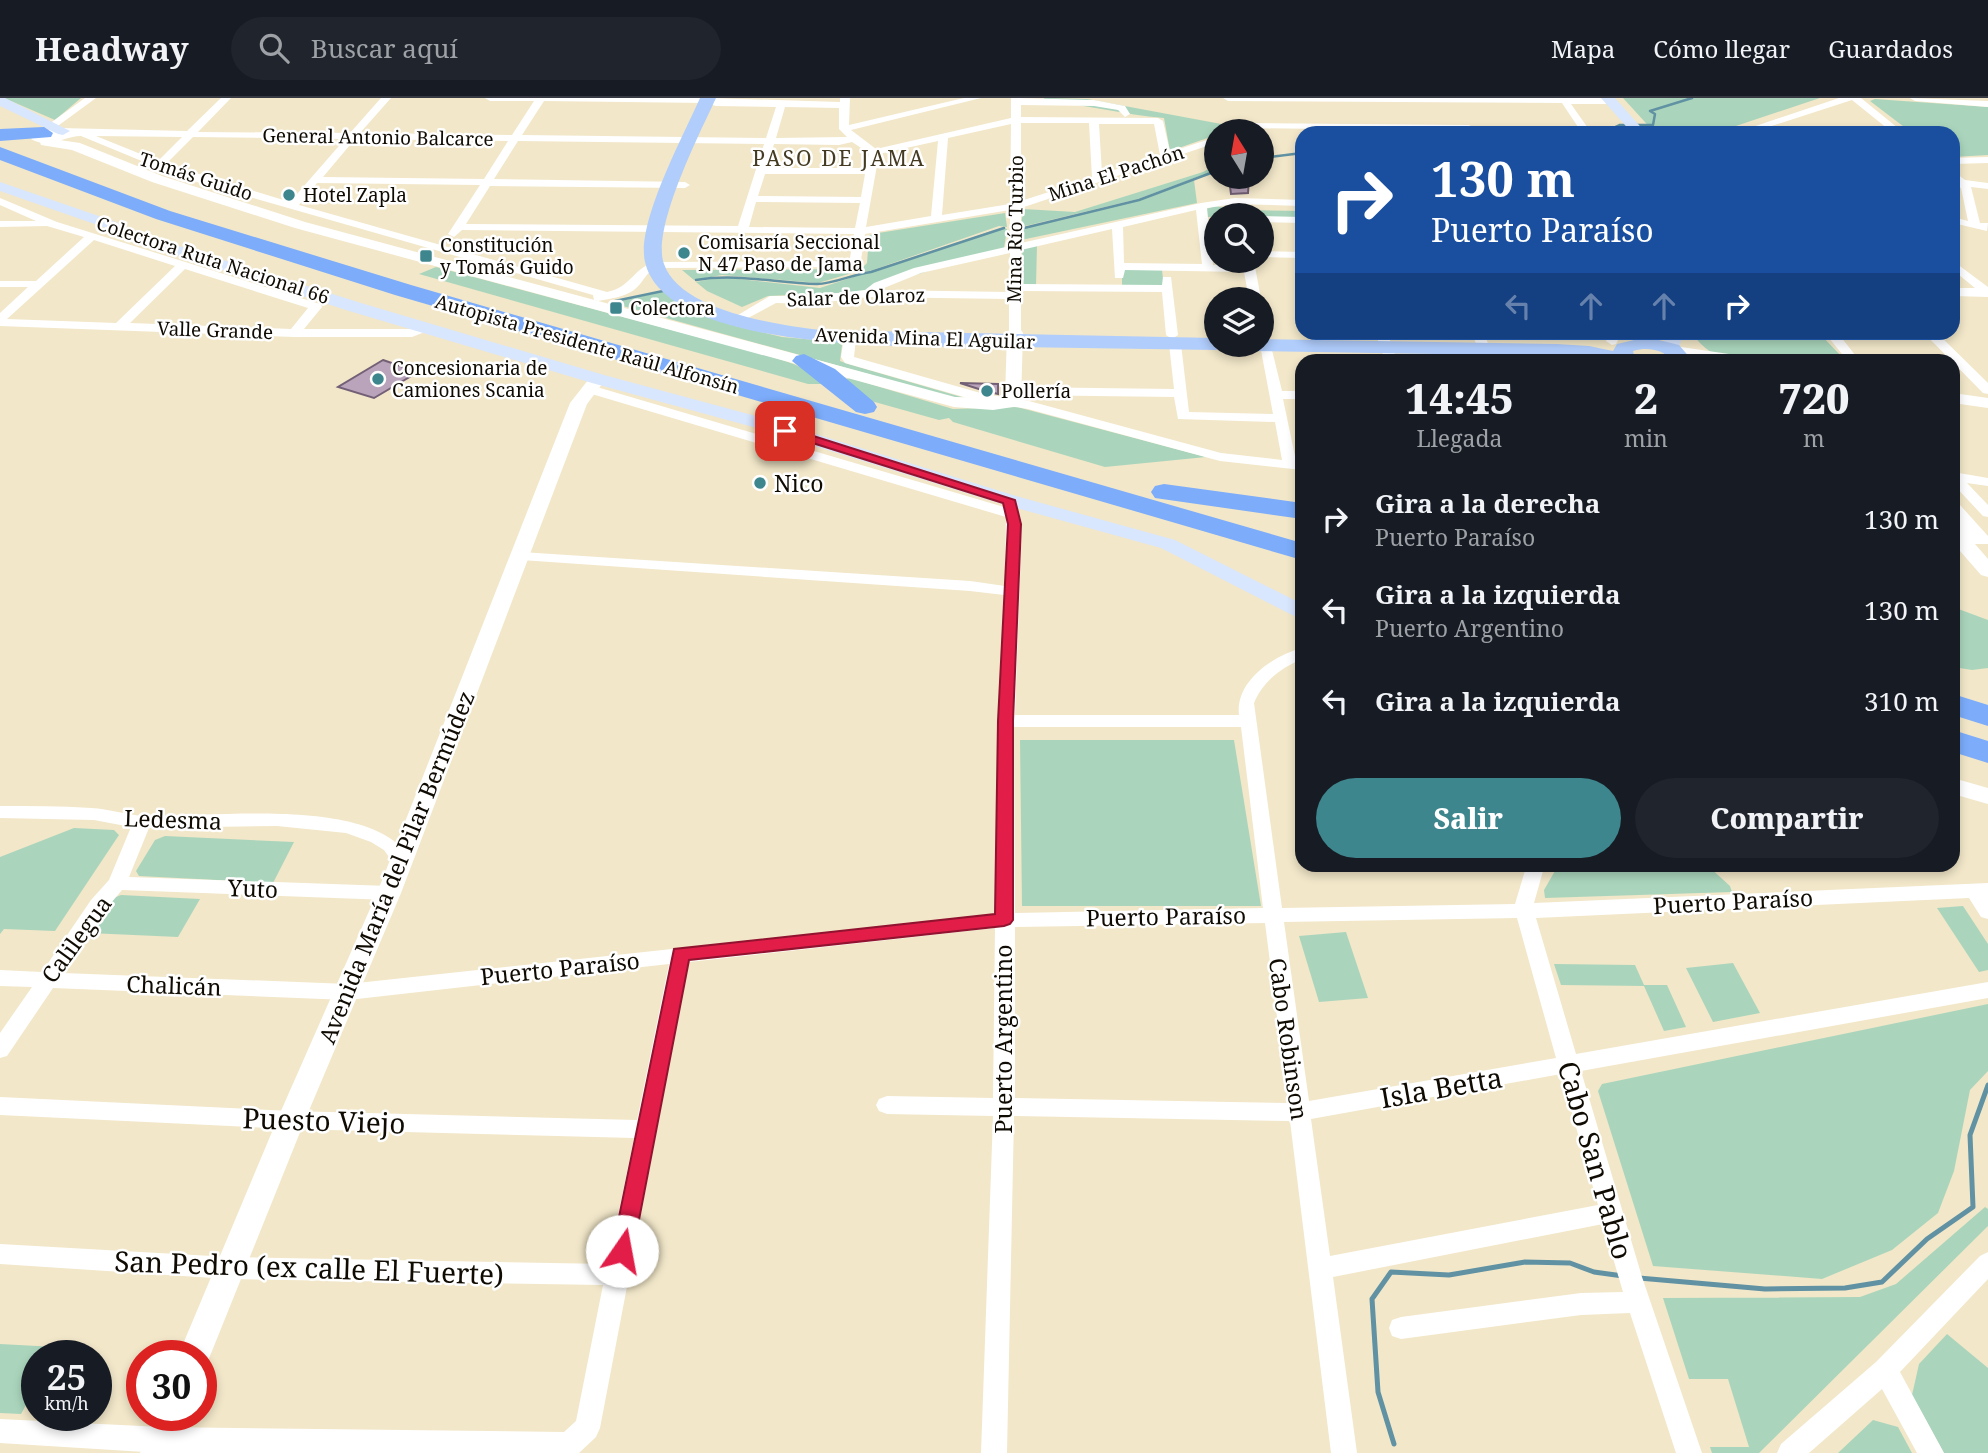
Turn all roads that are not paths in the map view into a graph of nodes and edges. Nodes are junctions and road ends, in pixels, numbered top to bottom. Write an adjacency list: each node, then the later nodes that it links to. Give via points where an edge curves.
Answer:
1 (91, 98): 34 (street)
2 (226, 98): 33 (street)
3 (386, 98): 35 (street)
4 (490, 98): 5 (street)
5 (541, 98): 14 (street); 37 (street)
6 (976, 98): 32 (street)
7 (1849, 98): 30 (street)
8 (1855, 98): 31 (street)
9 (1915, 98): 20 (street)
10 (1381, 99): 11 (street); 24 (street)
11 (1430, 99): 25 (street)
12 (1479, 99): 13 (street); 25 (street)
13 (1526, 99): 18 (street)
14 (712, 100): 21 (street); 39 (main road)
15 (1016, 100): 23 (street, via 1100,103 1122,108); 26 (street, Mina Río Turbio)
16 (1610, 100): 18 (street); 29 (main road)
17 (0, 101): 34 (main road)
18 (1565, 101): 28 (street)
19 (844, 102): 21 (street); 32 (street)
20 (1988, 104)
21 (781, 106): 40 (street)
22 (0, 114): 34 (main road)
23 (1125, 114)
24 (1242, 116): 25 (street)
25 (1464, 118)
26 (1016, 120): 27 (street); 36 (street); 63 (street, Mina Río Turbio)
27 (1094, 120): 44 (street, via 1158,121); 50 (street)
28 (1581, 126)
29 (1633, 126)
30 (1762, 126)
31 (1890, 126)
32 (844, 129): 38 (street)
33 (191, 134): 34 (street, General Antonio Balcarce); 35 (street, General Antonio Balcarce); 47 (street)
34 (44, 135): 47 (street, Tomás Guido, via 86,136); 84 (street, via 157,179); 136 (highway, Autopista Presidente Raúl Alfonsín, via 202,214)
35 (353, 136): 37 (street, General Antonio Balcarce); 51 (street)
36 (943, 136): 42 (street); 66 (street)
37 (514, 139): 39 (street, General Antonio Balcarce); 52 (street)
38 (854, 139): 40 (street, General Antonio Balcarce); 42 (street)
39 (696, 140): 40 (street, General Antonio Balcarce); 54 (main road)
40 (770, 141): 48 (street)
41 (1204, 144): 44 (street, Mina El Pachón)
42 (874, 152): 49 (street)
43 (0, 153): 140 (highway, Autopista Presidente Raúl Alfonsín, via 163,215 389,286)
44 (1166, 157): 50 (street, Mina El Pachón)
45 (1988, 160): 46 (street)
46 (1960, 161)
47 (159, 166): 62 (street, Tomás Guido)
48 (761, 170): 49 (street); 58 (street)
49 (871, 171): 59 (street)
50 (1097, 179): 63 (street, Mina El Pachón)
51 (315, 180): 52 (street); 62 (street)
52 (487, 182): 54 (street); 74 (street)
53 (1960, 182): 56 (street)
54 (679, 184): 76 (main road)
55 (0, 186): 104 (main road, Colectora Ruta Nacional 66, via 129,235)
56 (1988, 186)
57 (1960, 187): 73 (street)
58 (752, 199): 59 (street); 77 (street)
59 (867, 200): 78 (street)
60 (0, 201): 71 (street)
61 (1295, 203): 64 (street, via 1235,201)
62 (292, 206): 80 (street, Tomás Guido)
63 (1016, 206): 66 (street, Mina El Pachón); 81 (street, Mina Río Turbio)
64 (1201, 206): 65 (street); 72 (street)
65 (1204, 210)
66 (936, 218): 78 (street, Mina El Pachón)
67 (1274, 219): 68 (street)
68 (1295, 220)
69 (1960, 222): 73 (street)
70 (0, 223): 71 (street)
71 (53, 224): 79 (street)
72 (1117, 224): 81 (street); 87 (street)
73 (1975, 226): 75 (street)
74 (458, 228): 76 (street, Mina El Pachón); 80 (street)
75 (1988, 228)
76 (661, 230): 77 (street, Mina El Pachón); 86 (main road)
77 (742, 230): 78 (street, Mina El Pachón)
78 (861, 231): 86 (street, via 855,260 833,264)
79 (92, 236): 85 (street); 92 (street)
80 (445, 247): 84 (street); 99 (street, Tomás Guido)
81 (1014, 247): 95 (street, Mina Río Turbio); 98 (street, via 919,270)
82 (1274, 254): 83 (street)
83 (1295, 255)
84 (432, 262): 100 (street)
85 (183, 265): 103 (street); 105 (street, via 316,307)
86 (662, 265): 99 (street, via 643,270 629,291); 101 (main road, Avenida Mina El Aguilar, via 696,293); 115 (main road, Avenida Mina El Aguilar, via 667,284 724,316)
87 (1118, 266): 88 (street); 93 (street)
88 (1167, 267): 89 (street); 94 (street)
89 (1204, 268)
90 (1960, 269): 97 (street)
91 (0, 284): 92 (street)
92 (37, 284): 102 (street)
93 (1120, 289): 94 (street, Salar de Olaroz); 95 (street, Salar de Olaroz)
94 (1168, 289): 108 (street)
95 (1015, 292): 98 (street, Salar de Olaroz); 107 (street, Mina Río Turbio)
96 (1960, 292): 97 (street)
97 (1987, 292)
98 (868, 293): 101 (street, Salar de Olaroz, via 774,299)
99 (608, 296): 100 (street)
100 (578, 299): 125 (street)
101 (744, 315): 107 (main road, Avenida Mina El Aguilar, via 828,330)
102 (0, 320): 103 (street, Valle Grande)
103 (120, 326): 105 (street, Valle Grande)
104 (429, 328): 105 (street, Valle Grande, via 412,334); 127 (main road, Colectora Ruta Nacional 66)
105 (294, 332)
106 (1204, 336): 108 (main road, Avenida Mina El Aguilar)
107 (1015, 337): 108 (main road, Avenida Mina El Aguilar); 115 (main road, Avenida Mina El Aguilar); 133 (street, Mina Río Turbio)
108 (1174, 339): 113 (main road, Avenida Mina El Aguilar); 130 (street)
109 (1274, 340): 114 (main road)
110 (1582, 340): 118 (main road)
111 (1837, 340): 122 (street)
112 (1937, 340): 123 (street)
113 (1204, 343)
114 (1385, 344): 118 (main road)
115 (848, 348): 133 (street, via 983,398)
116 (1634, 348): 117 (main road); 120 (main road)
117 (1676, 348): 121 (street)
118 (1484, 349): 119 (main road)
119 (1545, 354)
120 (1568, 354)
121 (1706, 354)
122 (1848, 354)
123 (1951, 354)
124 (1265, 357): 131 (street)
125 (804, 361): 133 (street, via 954,402 993,405); 136 (highway)
126 (1960, 363): 129 (street)
127 (594, 384): 145 (main road, Colectora Ruta Nacional 66, via 760,423); 153 (street, Avenida María del Pilar Bermúdez, via 579,403)
128 (1960, 388): 129 (street)
129 (1988, 391)
130 (1180, 393): 133 (street); 137 (street, via 1183,416)
131 (1276, 395): 132 (street); 137 (street)
132 (1295, 395)
133 (1013, 397): 139 (street, via 1220,457)
134 (1960, 399): 135 (street)
135 (1988, 402)
136 (864, 407): 144 (highway, Autopista Presidente Raúl Alfonsín)
137 (1281, 418): 138 (street)
138 (1295, 463)
139 (1295, 466)
140 (1017, 469): 152 (highway, Autopista Presidente Raúl Alfonsín); 154 (highway, via 1034,479 1210,531)
141 (1960, 477): 142 (street)
142 (1988, 482)
143 (1960, 483): 147 (street)
144 (1164, 492): 146 (highway); 149 (highway, Autopista Presidente Raúl Alfonsín)
145 (1011, 507): 156 (street, Puerto Argentino, via 1015,524); 157 (main road, Colectora Ruta Nacional 66, via 1168,544)
146 (1295, 510)
147 (1988, 513)
148 (1960, 517): 151 (street)
149 (1295, 528)
150 (1960, 539): 155 (street)
151 (1988, 548)
152 (1295, 550)
153 (521, 556): 156 (street); 171 (street, Avenida María del Pilar Bermúdez)
154 (1295, 563)
155 (1988, 570)
156 (1013, 592): 162 (street, Puerto Argentino)
157 (1295, 608)
158 (1295, 656): 163 (street, Cabo Robinson, via 1249,692)
159 (1960, 706): 160 (highway)
160 (1988, 716)
161 (1960, 718): 164 (highway)
162 (1006, 721): 163 (street); 179 (street, Puerto Argentino)
163 (1247, 721): 178 (street, Cabo Robinson)
164 (1988, 726)
165 (1960, 743): 166 (highway)
166 (1988, 752)
167 (1960, 788): 168 (street)
168 (1988, 796)
169 (0, 811): 170 (street, Ledesma, via 94,814)
170 (142, 822): 171 (street, Ledesma, via 277,820 347,827 377,837); 173 (street, Calilegua)
171 (401, 859): 175 (street, Avenida María del Pilar Bermúdez)
172 (1533, 872): 176 (street, Cabo San Pablo)
173 (117, 883): 175 (street, Yuto); 182 (street, Calilegua)
174 (1981, 890): 176 (street, Puerto Paraíso); 177 (street)
175 (389, 893): 184 (street, Avenida María del Pilar Bermúdez)
176 (1524, 911): 178 (street, Puerto Paraíso); 186 (street, Cabo San Pablo)
177 (1988, 912)
178 (1273, 913): 179 (street, Puerto Paraíso); 190 (street, Cabo Robinson)
179 (1004, 920): 180 (street, Puerto Paraíso); 188 (street, Puerto Argentino)
180 (681, 954): 184 (street, Puerto Paraíso); 192 (street)
181 (0, 978): 182 (street, Chalicán)
182 (45, 981): 184 (street, Chalicán); 185 (street, Calilegua)
183 (1988, 990): 186 (street, Isla Betta)
184 (348, 992): 191 (street, Avenida María del Pilar Bermúdez)
185 (0, 1050)
186 (1569, 1065): 190 (street, Isla Betta); 193 (street, Cabo San Pablo)
187 (887, 1105): 188 (street, Isla Betta)
188 (1004, 1105): 190 (street, Isla Betta); 205 (street, Puerto Argentino)
189 (0, 1106): 191 (street, Puesto Viejo)
190 (1299, 1112): 197 (street, Cabo Robinson)
191 (291, 1120): 192 (street, Puesto Viejo); 196 (street, Avenida María del Pilar Bermúdez)
192 (648, 1129): 198 (street)
193 (1612, 1212): 197 (street); 199 (street, Cabo San Pablo)
194 (0, 1254): 196 (street, San Pedro (ex calle El Fuerte))
195 (1988, 1263): 202 (street)
196 (229, 1268): 198 (street, San Pedro (ex calle El Fuerte)); 201 (street, Avenida María del Pilar Bermúdez)
197 (1320, 1269): 206 (street, Cabo Robinson)
198 (617, 1275): 204 (street, via 587,1428 569,1445)
199 (1638, 1302): 200 (street, via 1581,1304); 207 (street, Cabo San Pablo)
200 (1401, 1328)
201 (200, 1340)
202 (1885, 1370): 208 (street); 209 (street)
203 (0, 1431): 204 (street)
204 (163, 1436)
205 (994, 1453)
206 (1344, 1453)
207 (1689, 1453)
208 (1790, 1453)
209 (1931, 1453)

